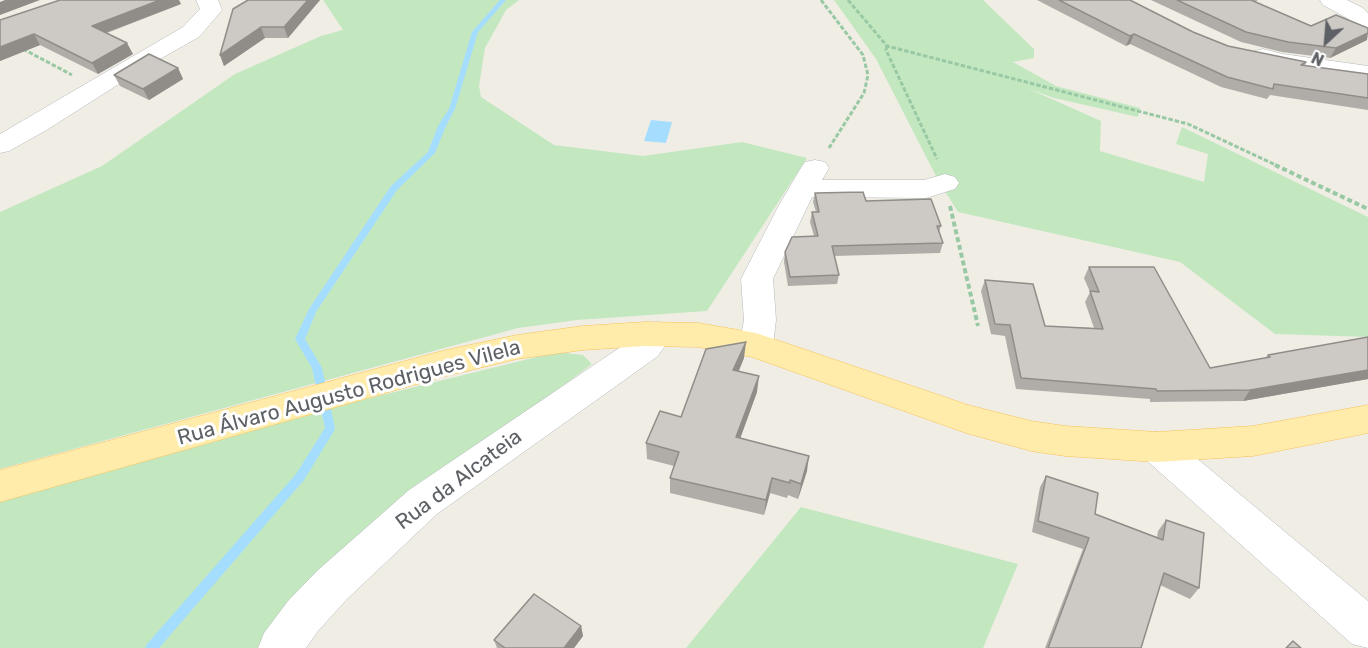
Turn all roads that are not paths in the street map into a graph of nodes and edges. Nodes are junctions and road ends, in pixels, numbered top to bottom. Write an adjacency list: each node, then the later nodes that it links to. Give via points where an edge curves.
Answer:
1 (207, 0): 6 (street, via 211,10 191,32)
2 (1331, 0): 3 (street)
3 (1364, 17)
4 (1242, 51): 5 (street)
5 (1368, 73)
6 (0, 145)
7 (945, 183): 9 (street, via 926,189 810,178 792,205 757,279 760,320)
8 (656, 334): 9 (main road, Rua Álvaro Augusto Rodrigues Vilela, via 698,335); 12 (main road, Rua Álvaro Augusto Rodrigues Vilela, via 517,347 446,363); 14 (street, Rua da Alcateia, via 646,347 423,502 332,585)
9 (756, 345): 11 (main road, Rua Álvaro Augusto Rodrigues Vilela, via 1002,429 1065,441)
10 (1368, 419): 11 (main road, Rua Álvaro Augusto Rodrigues Vilela, via 1253,441)
11 (1157, 447): 13 (street)
12 (0, 486)
13 (1368, 629)
14 (280, 648)

